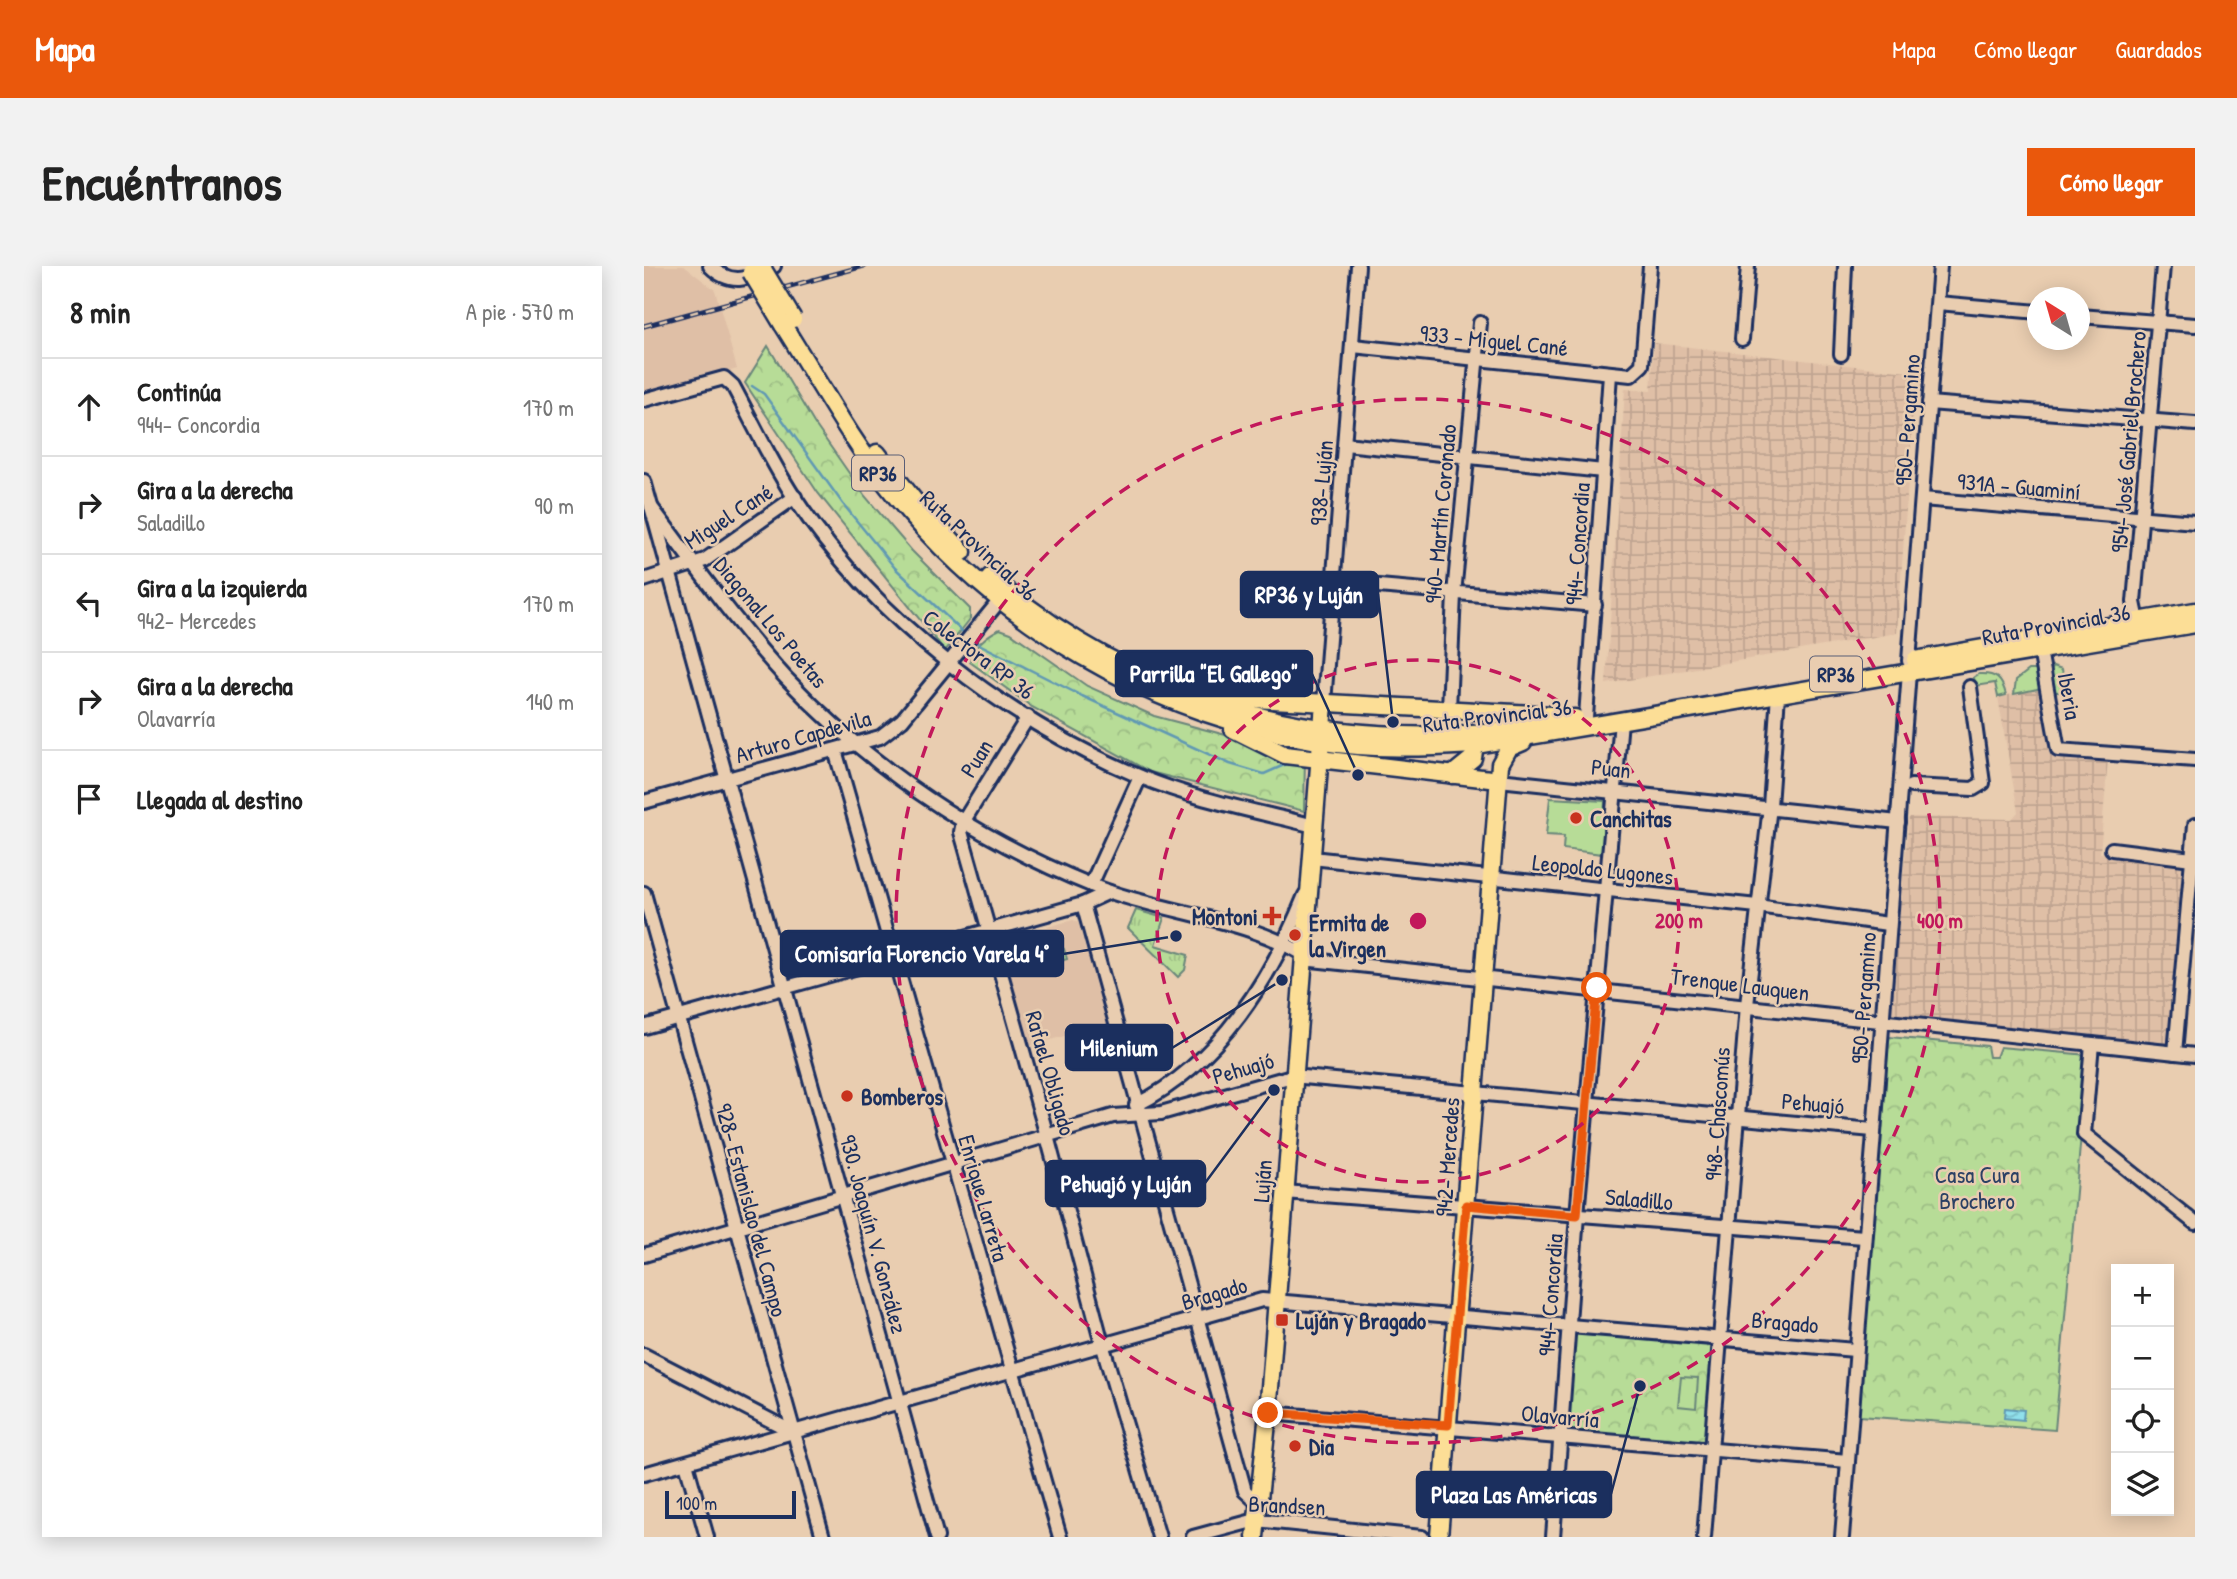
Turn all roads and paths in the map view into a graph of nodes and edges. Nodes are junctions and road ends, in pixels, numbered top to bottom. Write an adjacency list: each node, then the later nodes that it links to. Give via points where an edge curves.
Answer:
1 (710, 266): 2 (street, via 728,280 747,278)
2 (774, 266)
3 (1358, 266): 18 (street, 938- Luján)
4 (1650, 266): 21 (street, 933 - Miguel Cané, via 1642,365 1630,374)
5 (1748, 266): 17 (street)
6 (1845, 266): 19 (street)
7 (1940, 266): 10 (street, 950- Pergamino)
8 (2163, 266): 15 (street, 954- José Gabriel Brochero)
9 (753, 268): 13 (main road, Ruta Provincial 36 / RP36, bridge)
10 (1938, 303): 11 (street); 23 (street, 950- Pergamino)
11 (2027, 311)
12 (2090, 317): 15 (street)
13 (788, 322): 40 (main road, Ruta Provincial 36 / RP36, via 849,430 891,490 926,531); 46 (main road, Ruta Provincial 36 / RP36, via 862,432 941,530 1006,591)
14 (1480, 323): 20 (street, 940- Martín Coronado)
15 (2160, 323): 16 (street); 24 (street, 954- José Gabriel Brochero)
16 (2195, 325)
17 (1742, 339)
18 (1353, 346): 20 (street, 933 - Miguel Cané); 26 (street, 938- Luján)
19 (1840, 354)
20 (1475, 359): 21 (street, 933 - Miguel Cané); 27 (street, 940- Martín Coronado)
21 (1609, 374): 28 (street, 944- Concordia)
22 (644, 400): 30 (street, Colectora RP 36, via 724,378 733,386)
23 (1929, 403): 24 (street); 31 (street, 950- Pergamino)
24 (2151, 420): 25 (street); 33 (street, 954- José Gabriel Brochero)
25 (2195, 424)
26 (1345, 444): 27 (street); 38 (street, 938- Luján)
27 (1466, 456): 28 (street); 39 (street, 940- Martín Coronado)
28 (1603, 471): 41 (street, 944- Concordia)
29 (644, 481): 32 (street, 930. Joaquín V. González)
30 (794, 497): 35 (street, Miguel Cané); 47 (street, Colectora RP 36, via 876,598)
31 (1922, 499): 33 (street, 931A - Guaminí); 48 (street, 950- Pergamino)
32 (651, 507): 35 (street, Diagonal Los Poetas); 36 (street, 930. Joaquín V. González)
33 (2140, 517): 34 (street, 931A - Guaminí); 43 (street, 954- José Gabriel Brochero, via 2134,602)
34 (2195, 522)
35 (695, 565): 36 (street, Miguel Cané); 60 (street, Diagonal Los Poetas, via 779,670)
36 (669, 573): 37 (street, Miguel Cané); 66 (street, 930. Joaquín V. González)
37 (644, 580)
38 (1333, 582): 39 (street); 52 (street, 938- Luján)
39 (1454, 594): 41 (street); 53 (street, 940- Martín Coronado)
40 (1000, 600): 47 (street, Arturo Capdevila); 51 (main road, Ruta Provincial 36 / RP36, via 1074,653)
41 (1595, 605): 55 (street, 944- Concordia)
42 (2195, 611): 43 (main road, Ruta Provincial 36 / RP36)
43 (2138, 621): 48 (main road, Ruta Provincial 36 / RP36)
44 (2195, 624): 45 (main road, Ruta Provincial 36 / RP36)
45 (2040, 650): 48 (main road, Ruta Provincial 36 / RP36); 63 (street, Iberia, via 2058,750)
46 (1113, 661): 52 (main road, via 1143,667 1219,696); 58 (main road, Ruta Provincial 36 / RP36, via 1205,700)
47 (949, 663): 54 (street, Colectora RP 36); 60 (street, Arturo Capdevila, via 895,726 880,737)
48 (1909, 666): 50 (main road, Ruta Provincial 36 / RP36); 55 (main road, Ruta Provincial 36 / RP36); 73 (street, 950- Pergamino)
49 (1970, 687): 68 (street, via 1983,783 1973,789)
50 (1778, 694): 56 (main road, Ruta Provincial 36 / RP36); 71 (street, 948- Chascomús)
51 (1176, 702): 58 (main road, Ruta Provincial 36 / RP36, via 1243,724); 62 (main road, Puan, via 1278,753)
52 (1324, 703): 53 (main road); 58 (main road, Luján)
53 (1449, 709): 55 (main road); 59 (main road, via 1465,715)
54 (1027, 717): 65 (street, Colectora RP 36); 72 (street, Puan)
55 (1586, 717): 59 (main road, Ruta Provincial 36 / RP36)
56 (1621, 721): 57 (main road, Ruta Provincial 36 / RP36); 69 (street, 944- Concordia)
57 (1546, 734): 59 (main road, Ruta Provincial 36 / RP36); 67 (main road, 942- Mercedes, via 1509,748 1502,757)
58 (1321, 736): 59 (main road, Ruta Provincial 36 / RP36); 62 (main road, Luján)
59 (1476, 739): 64 (main road, via 1473,758)
60 (855, 745): 61 (street, Arturo Capdevila); 72 (street, Diagonal Los Poetas)
61 (835, 750): 66 (street, Arturo Capdevila); 91 (street, Enrique Larreta)
62 (1320, 760): 64 (main road, Puan); 74 (main road, Luján)
63 (2195, 760)
64 (1452, 775): 67 (main road, Puan)
65 (1140, 777): 74 (street, Colectora RP 36, via 1198,797); 80 (street)
66 (728, 780): 70 (street, Arturo Capdevila); 93 (street, 930. Joaquín V. González)
67 (1499, 780): 69 (street, Puan); 79 (main road, 942- Mercedes)
68 (1911, 786)
69 (1615, 791): 71 (street, Puan); 82 (street, 944- Concordia)
70 (644, 802)
71 (1770, 806): 73 (street, Puan); 86 (street, 948- Chascomús)
72 (963, 822): 80 (street, Diagonal Los Poetas); 88 (street, Rafael Obligado, via 963,841)
73 (1898, 822): 87 (street, 950- Pergamino)
74 (1314, 825): 77 (main road, Luján)
75 (2195, 825): 78 (street)
76 (2112, 849): 78 (street)
77 (1312, 858): 79 (street, Leopoldo Lugones); 81 (main road, Luján)
78 (2193, 864): 100 (street)
79 (1491, 878): 82 (street, Leopoldo Lugones); 92 (main road, 942- Mercedes)
80 (1091, 885): 83 (street, Diagonal Los Poetas)
81 (1309, 885): 89 (street); 90 (main road, Luján)
82 (1607, 891): 86 (street, Leopoldo Lugones); 94 (street, 944- Concordia)
83 (1109, 892): 85 (street); 89 (street, Diagonal Los Poetas)
84 (644, 893): 96 (street, 928- Estanislao del Campo)
85 (1083, 904): 88 (street); 105 (street)
86 (1757, 906): 87 (street, Leopoldo Lugones); 95 (street, 948- Chascomús)
87 (1888, 924): 97 (street, 950- Pergamino)
88 (988, 930): 91 (street); 108 (street, Rafael Obligado)
89 (1286, 942): 90 (street, Trenque Lauquen); 105 (street, via 1228,1029)
90 (1303, 953): 92 (street, Trenque Lauquen, via 1312,960); 102 (main road, Luján)
91 (894, 956): 93 (street); 109 (street, Enrique Larreta)
92 (1483, 977): 94 (street, Trenque Lauquen); 103 (main road, 942- Mercedes)
93 (786, 986): 96 (street); 111 (street, 930. Joaquín V. González)
94 (1597, 988): 95 (street, Trenque Lauquen); 104 (street, 944- Concordia)
95 (1746, 1005): 97 (street, Trenque Lauquen); 106 (street, 948- Chascomús)
96 (679, 1016): 98 (street); 116 (street, 928- Estanislao del Campo)
97 (1884, 1023): 99 (street, Trenque Lauquen); 107 (street, 950- Pergamino)
98 (644, 1027)
99 (2092, 1044): 100 (street, Trenque Lauquen); 114 (street, via 2084,1134)
100 (2175, 1053): 101 (street, Trenque Lauquen)
101 (2195, 1055)
102 (1292, 1076): 103 (street, Pehuajó); 105 (street, Pehuajó, via 1161,1113); 110 (main road, Luján)
103 (1474, 1095): 104 (street, Pehuajó); 112 (main road, 942- Mercedes)
104 (1586, 1105): 106 (street, Pehuajó); 113 (street, 944- Concordia)
105 (1142, 1109): 108 (street, Pehuajó); 121 (street)
106 (1737, 1118): 107 (street, Pehuajó); 115 (street, 948- Chascomús)
107 (1873, 1130): 117 (street, 950- Pergamino)
108 (1047, 1136): 109 (street, Pehuajó); 124 (street, Rafael Obligado)
109 (952, 1165): 111 (street, Pehuajó); 127 (street, Enrique Larreta)
110 (1284, 1192): 112 (street, Saladillo); 119 (main road, Luján)
111 (841, 1197): 116 (street, Pehuajó); 128 (street, 930. Joaquín V. González)
112 (1466, 1205): 113 (street, Saladillo); 120 (main road, 942- Mercedes)
113 (1577, 1215): 115 (street, Saladillo); 122 (street, 944- Concordia)
114 (2195, 1223)
115 (1729, 1227): 117 (street, Saladillo); 123 (street, 948- Chascomús)
116 (735, 1230): 118 (street, Pehuajó); 131 (street, 928- Estanislao del Campo)
117 (1864, 1237): 125 (street, 950- Pergamino)
118 (644, 1255)
119 (1276, 1301): 120 (street, Bragado); 121 (street, Bragado, via 1262,1300); 129 (main road, Luján)
120 (1457, 1317): 122 (street, Bragado); 130 (main road, 942- Mercedes)
121 (1199, 1319): 124 (street, Bragado); 137 (street, via 1245,1492)
122 (1569, 1328): 123 (street, Bragado); 132 (street, 944- Concordia)
123 (1719, 1337): 125 (street, Bragado); 133 (street, 948- Chascomús)
124 (1103, 1348): 127 (street, Bragado); 143 (street, Rafael Obligado)
125 (1855, 1350): 134 (street, 950- Pergamino)
126 (644, 1355): 131 (street)
127 (1013, 1372): 128 (street, Bragado); 142 (street, Enrique Larreta)
128 (899, 1404): 131 (street, Bragado); 141 (street, 930. Joaquín V. González)
129 (1268, 1413): 130 (street, Olavarría); 137 (main road, Luján)
130 (1448, 1425): 132 (street, Olavarría); 147 (main road, 942- Mercedes)
131 (791, 1430): 135 (street, Bragado); 140 (street, 928- Estanislao del Campo)
132 (1561, 1438): 133 (street, Olavarría); 148 (street, 944- Concordia)
133 (1711, 1450): 134 (street, Olavarría); 149 (street, 948- Chascomús)
134 (1848, 1461): 150 (street, 950- Pergamino)
135 (686, 1463): 136 (street, Bragado); 139 (street)
136 (644, 1474)
137 (1258, 1503): 138 (main road, Luján)
138 (1256, 1520): 144 (street, Brandsen); 145 (main road, Luján); 146 (street, Brandsen)
139 (707, 1537)
140 (823, 1537)
141 (937, 1537)
142 (1060, 1537)
143 (1159, 1537)
144 (1193, 1537)
145 (1255, 1537)
146 (1422, 1537)
147 (1439, 1537)
148 (1553, 1537)
149 (1704, 1537)
150 (1842, 1537)

